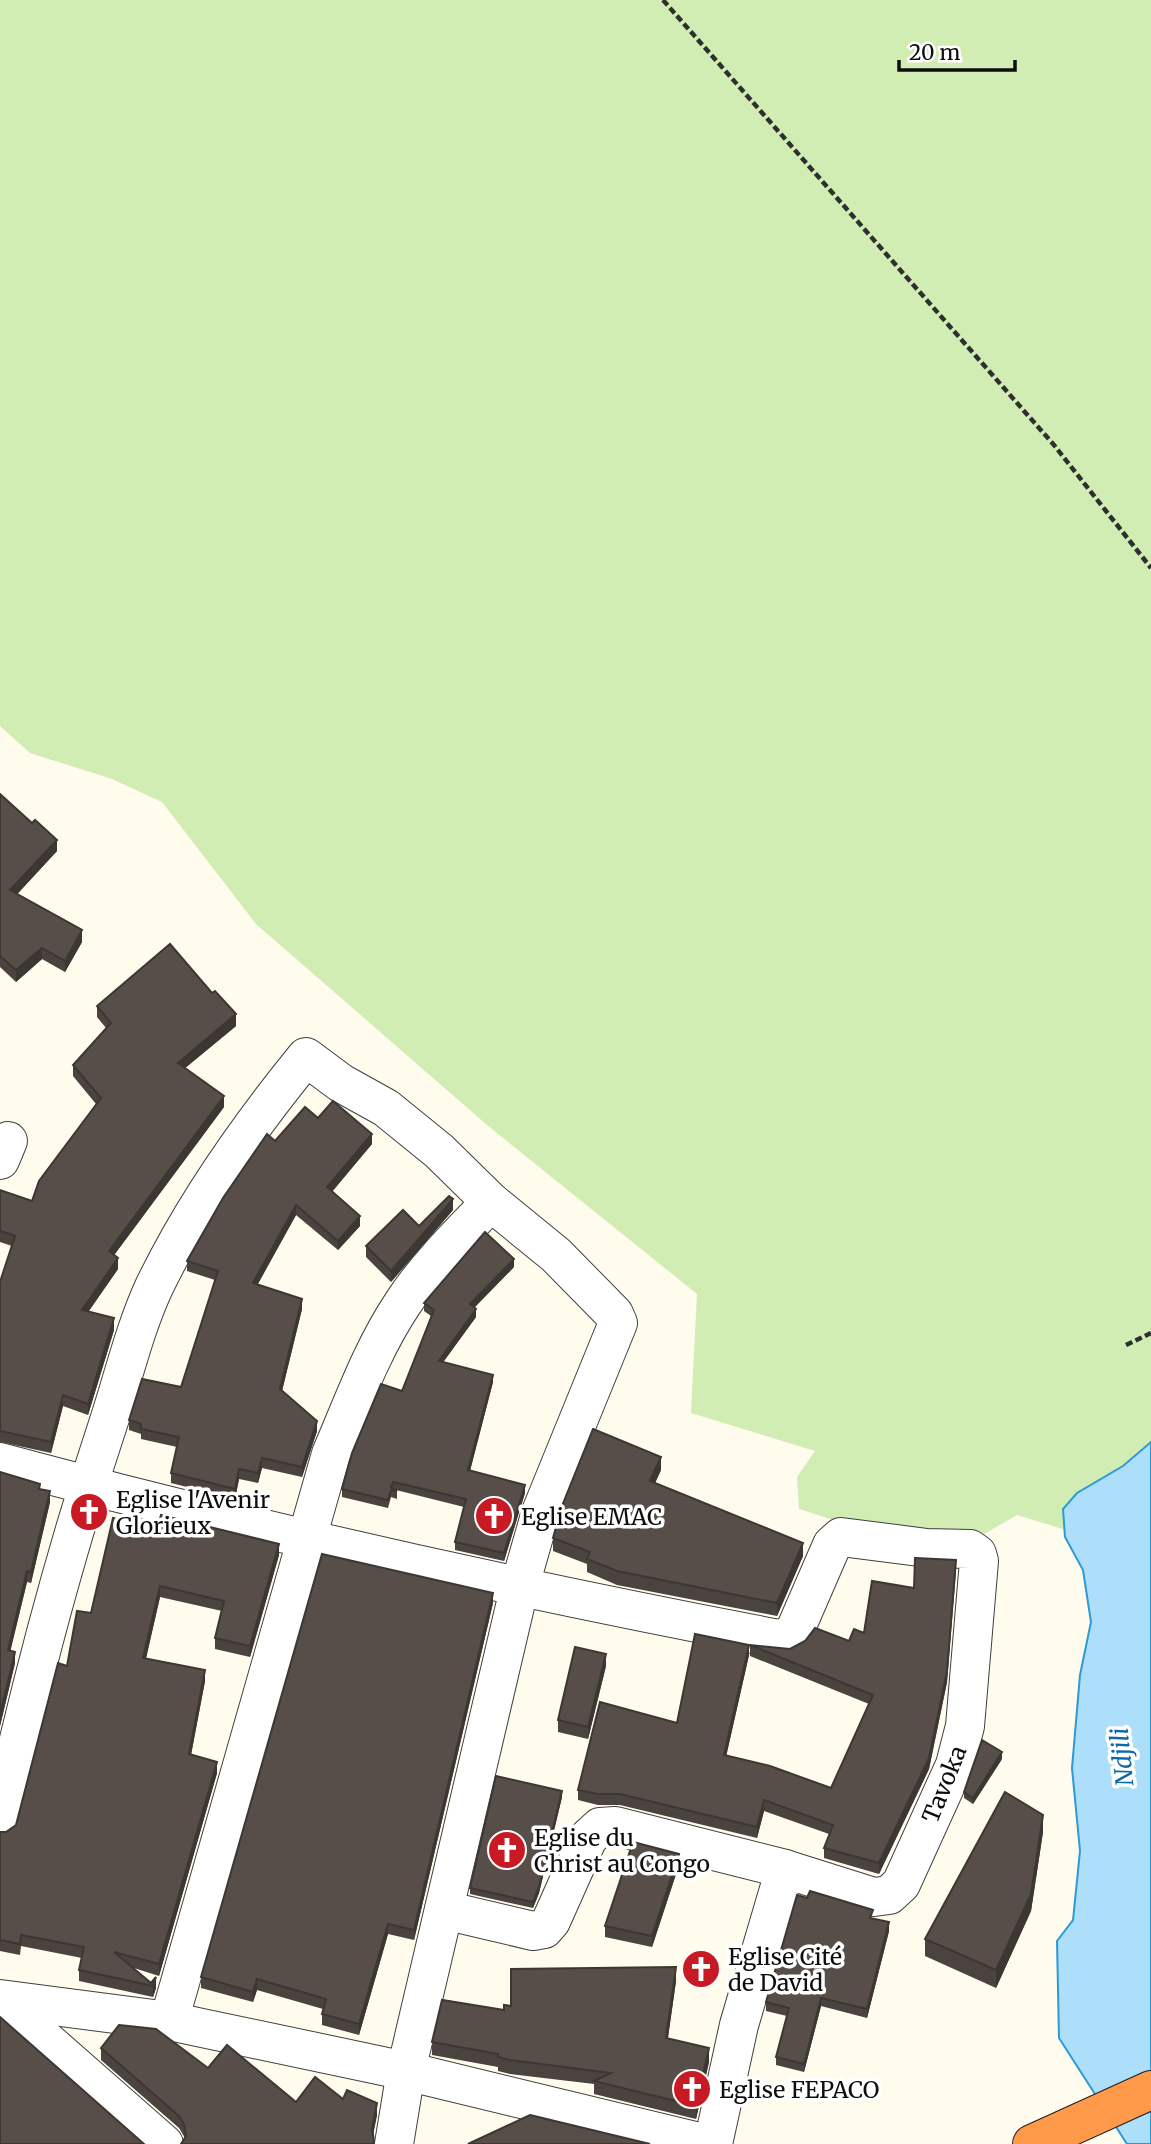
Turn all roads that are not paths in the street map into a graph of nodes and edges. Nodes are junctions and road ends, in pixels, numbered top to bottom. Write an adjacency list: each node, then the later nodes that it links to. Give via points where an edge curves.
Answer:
1 (492, 1202): 3 (street, via 386,1108 306,1057 243,1138 153,1289); 4 (street, via 403,1302 331,1454); 5 (street, via 556,1255 618,1323 541,1512)
2 (0, 1462): 3 (street)
3 (87, 1486): 4 (street); 6 (street, via 22,1723)
4 (305, 1536): 5 (street, via 420,1567); 10 (street)
5 (520, 1585): 7 (street, Tavoka, via 779,1639 788,1638 796,1628 832,1545 841,1537 970,1549 977,1554 965,1726 955,1765 901,1884 890,1895 874,1897); 8 (street)
6 (0, 1822)
7 (785, 1869): 8 (street, Tavoka, via 615,1826 600,1828 588,1838 544,1929 533,1931); 16 (street, via 739,2025)
8 (444, 1910): 11 (street)
9 (0, 2000): 10 (street); 13 (street)
10 (169, 2021): 11 (street)
11 (406, 2071): 14 (street); 15 (street)
12 (1151, 2090): 17 (highway)
13 (164, 2144)
14 (394, 2144)
15 (707, 2144)
16 (713, 2144)
17 (1032, 2144)

